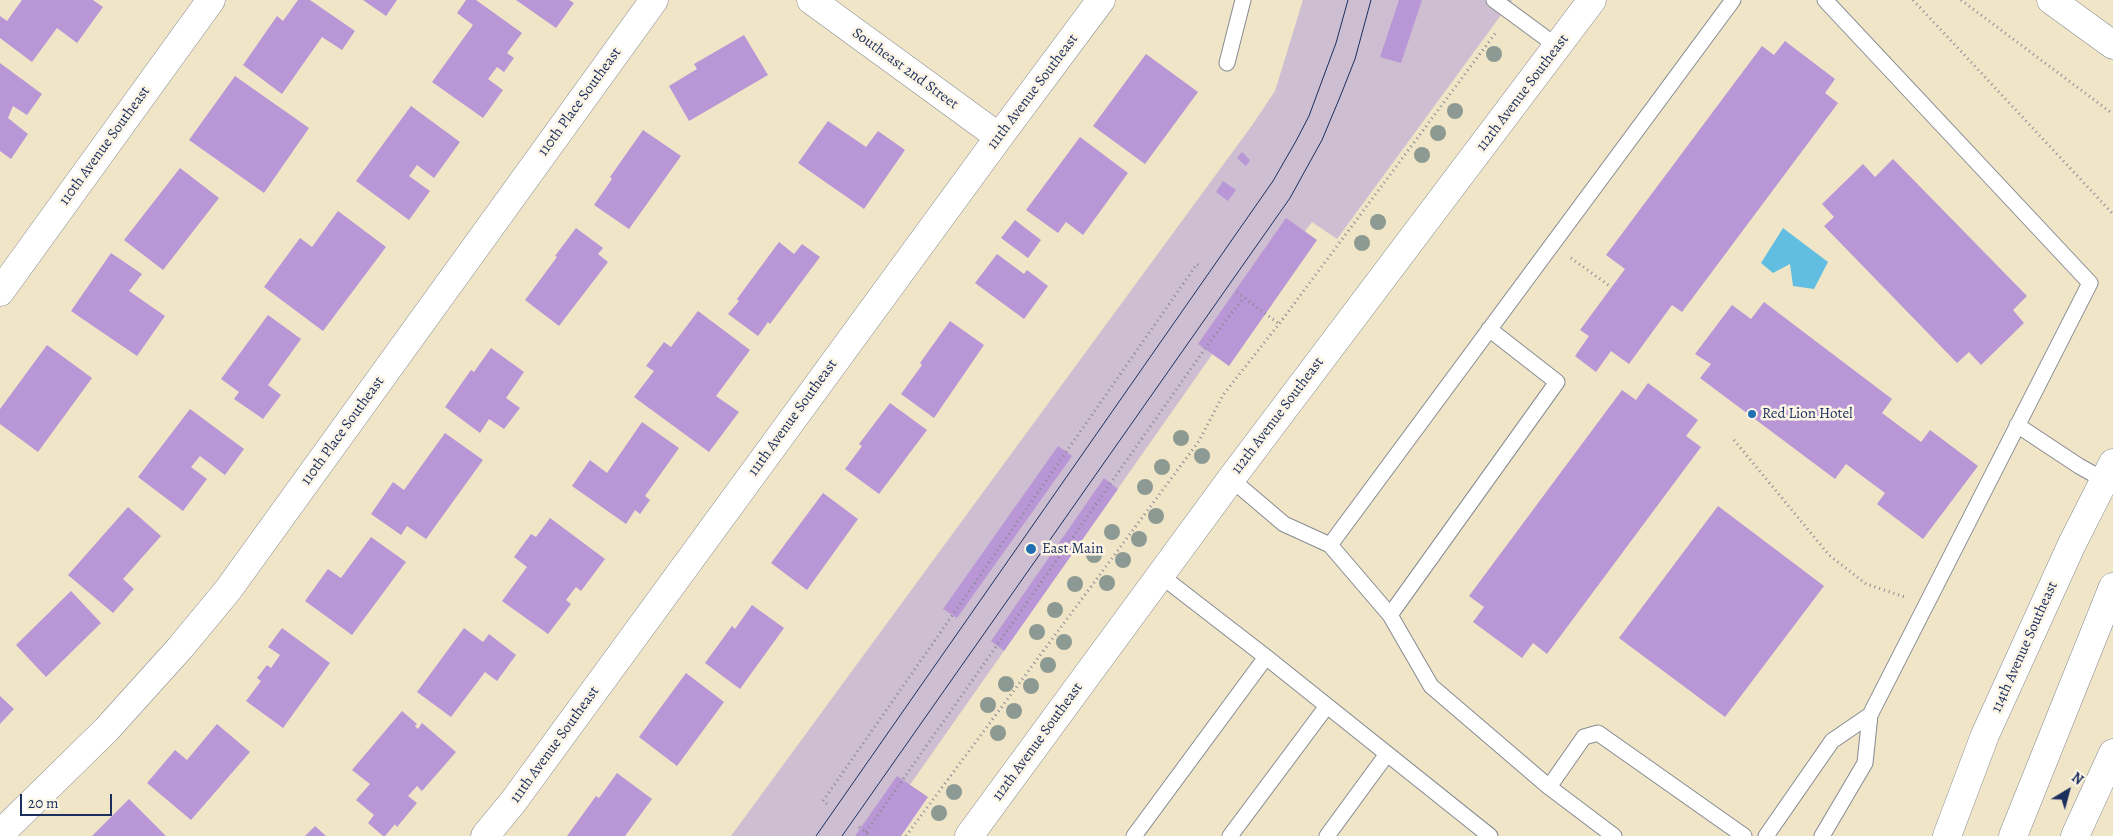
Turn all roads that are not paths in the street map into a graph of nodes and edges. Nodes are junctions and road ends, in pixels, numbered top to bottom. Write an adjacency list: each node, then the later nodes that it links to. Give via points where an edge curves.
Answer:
1 (211, 0): 15 (main road, 110th Avenue Southeast)
2 (654, 0): 32 (main road, 110th Place Southeast, via 228,590 107,729)
3 (811, 0): 14 (main road, Southeast 2nd Street)
4 (1101, 0): 14 (main road, 111th Avenue Southeast)
5 (1243, 0): 13 (lane)
6 (1494, 0): 12 (lane)
7 (1592, 0): 12 (main road, 112th Avenue Southeast)
8 (1732, 0): 16 (lane)
9 (1825, 0): 17 (lane, via 2090,283)
10 (2051, 0): 11 (main road)
11 (2113, 45)
12 (1558, 47): 19 (main road, 112th Avenue Southeast)
13 (1227, 63)
14 (998, 137): 33 (main road, 111th Avenue Southeast, via 531,778)
15 (0, 292)
16 (1489, 328): 20 (lane); 24 (lane, via 1557,382)
17 (2018, 424): 18 (lane, via 2079,466); 28 (lane)
18 (2108, 472): 43 (main road, 114th Avenue Southeast, via 1985,735)
19 (1231, 479): 20 (lane, via 1284,524); 21 (main road, 112th Avenue Southeast)
20 (1330, 545): 24 (lane)
21 (1160, 575): 25 (lane); 34 (main road, 112th Avenue Southeast)
22 (2113, 587): 26 (main road)
23 (2113, 614): 26 (main road)
24 (1390, 615): 31 (lane, via 1431,686)
25 (1266, 657): 27 (lane); 35 (lane)
26 (2076, 681): 44 (main road)
27 (1327, 706): 30 (lane); 36 (lane)
28 (1870, 716): 41 (lane, via 1832,741); 42 (lane, via 1865,763)
29 (2113, 753): 45 (main road)
30 (1387, 754): 37 (lane); 38 (lane)
31 (1549, 787): 39 (lane); 40 (lane, via 1584,736 1598,733)
32 (0, 834)
33 (485, 836)
34 (969, 836)
35 (1134, 836)
36 (1230, 836)
37 (1327, 836)
38 (1490, 836)
39 (1614, 836)
40 (1744, 836)
41 (1766, 836)
42 (1822, 836)
43 (1947, 836)
44 (2013, 836)
45 (2075, 836)

